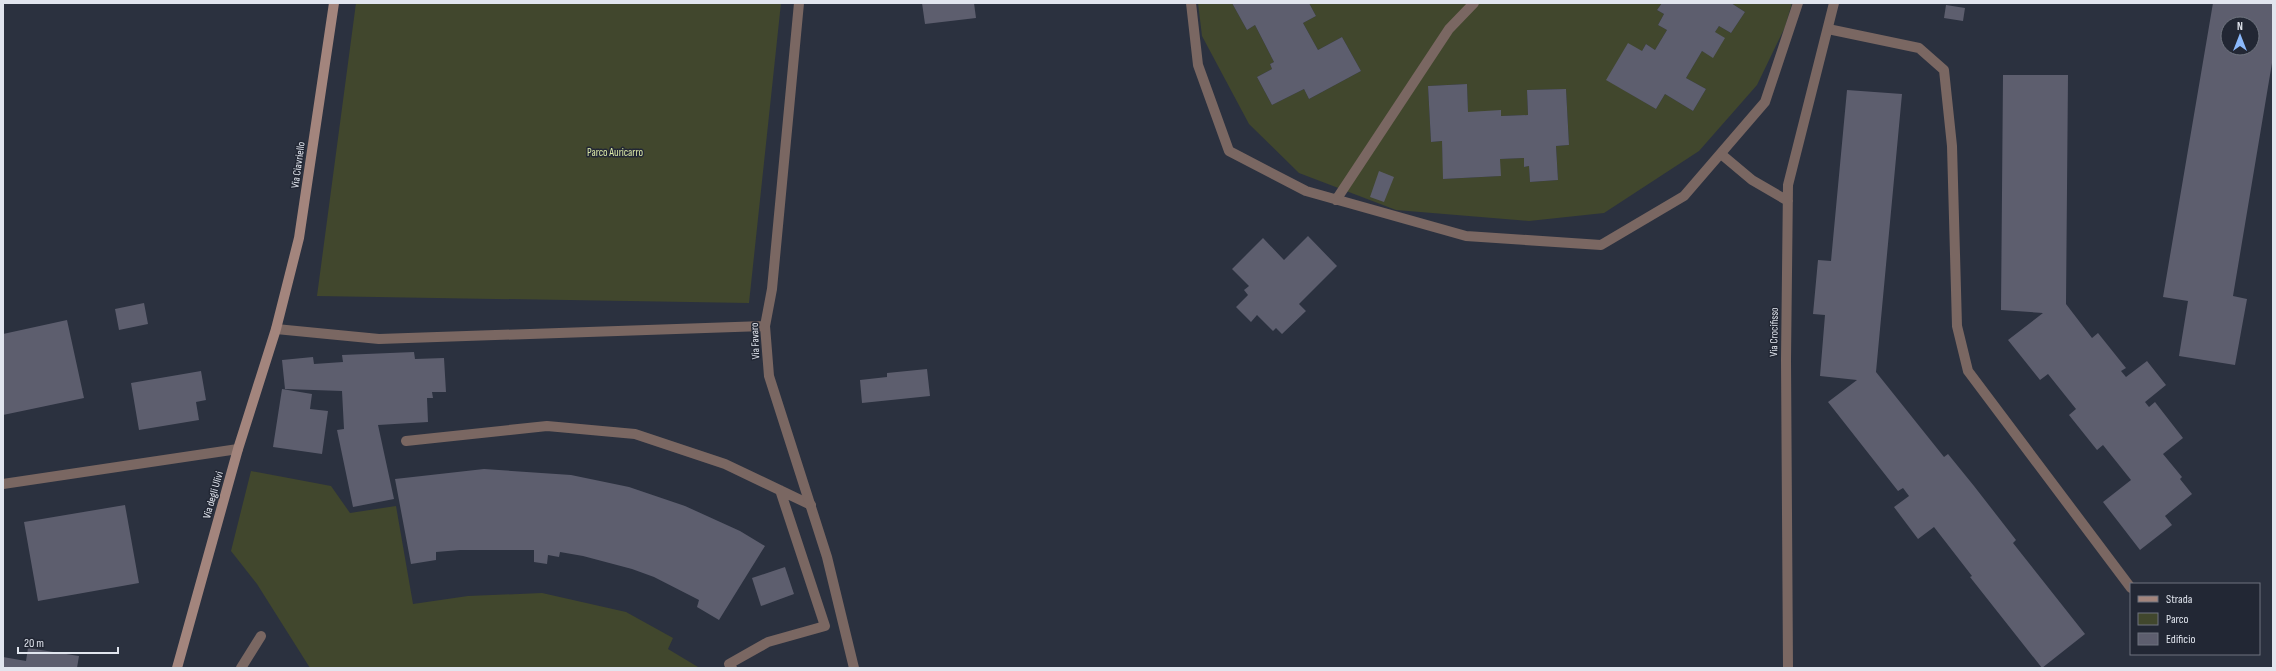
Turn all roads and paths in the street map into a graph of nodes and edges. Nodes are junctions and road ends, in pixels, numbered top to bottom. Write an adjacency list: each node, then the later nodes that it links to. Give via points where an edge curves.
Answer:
1 (334, 3): 12 (street, Via Ciavriello, via 299,238)
2 (799, 3): 11 (street, Via Favaro, via 772,289)
3 (1191, 3): 9 (street, via 1198,65 1229,151 1306,192)
4 (1474, 3): 9 (street, via 1449,29)
5 (1798, 3): 8 (street, via 1765,102)
6 (1834, 3): 7 (street, Via Crocifisso)
7 (1828, 29): 10 (street, Via Crocifisso, via 1788,185); 18 (street, via 1919,48 1944,70 1952,146 1957,326 1968,371)
8 (1721, 154): 9 (street, via 1684,196 1601,245 1466,236); 10 (street, via 1752,180)
9 (1336, 200)
10 (1788, 201): 24 (street, Via Crocifisso)
11 (765, 326): 12 (street, via 379,339); 17 (street, Via Favaro, via 769,376)
12 (276, 329): 14 (street, Via degli Ulivi)
13 (406, 441): 16 (street, via 547,426 635,434 725,464)
14 (238, 449): 15 (street); 20 (street, Via degli Ulivi)
15 (3, 484)
16 (780, 490): 17 (street); 22 (street, via 825,626 768,642 730,664)
17 (811, 505): 23 (street, Via Favaro, via 827,557)
18 (2130, 587)
19 (261, 636): 21 (street)
20 (177, 668)
21 (241, 668)
22 (732, 668)
23 (854, 668)
24 (1788, 668)

